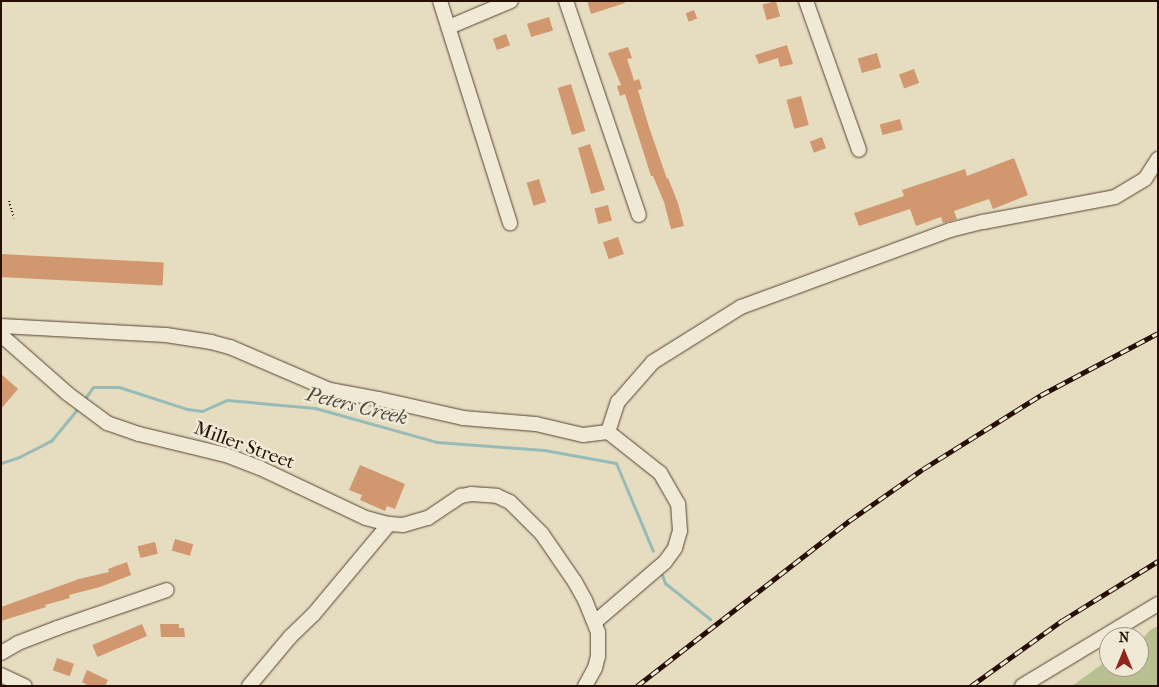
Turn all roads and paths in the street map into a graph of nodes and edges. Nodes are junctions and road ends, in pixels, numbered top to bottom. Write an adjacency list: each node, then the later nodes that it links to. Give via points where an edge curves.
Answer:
1 (440, 1): 5 (street)
2 (511, 1): 5 (street)
3 (566, 1): 9 (street)
4 (806, 1): 6 (street)
5 (448, 27): 11 (street)
6 (859, 150)
7 (1158, 159): 14 (street, via 1145,179 1115,198 950,230 742,307 653,362 618,402)
8 (9, 201): 10 (path)
9 (639, 215)
10 (14, 218)
11 (510, 224)
12 (1, 326): 14 (street, via 166,336 211,342 330,390 463,418 536,424 583,435)
13 (1, 335): 15 (street, Miller Street, via 68,394 107,423 212,450 251,464 366,518)
14 (608, 432): 18 (street, via 660,474 678,504 680,531 671,555)
15 (389, 524): 18 (street, Miller Street, via 403,525 428,518 451,502 471,494 497,496 510,502 542,534 575,582); 22 (street)
16 (167, 590): 19 (street, via 57,628)
17 (1158, 604): 24 (street)
18 (595, 622): 23 (street, Miller Street, via 598,656)
19 (1, 653)
20 (1, 675): 21 (street)
21 (25, 686)
22 (249, 686)
23 (585, 686)
24 (1022, 686)

